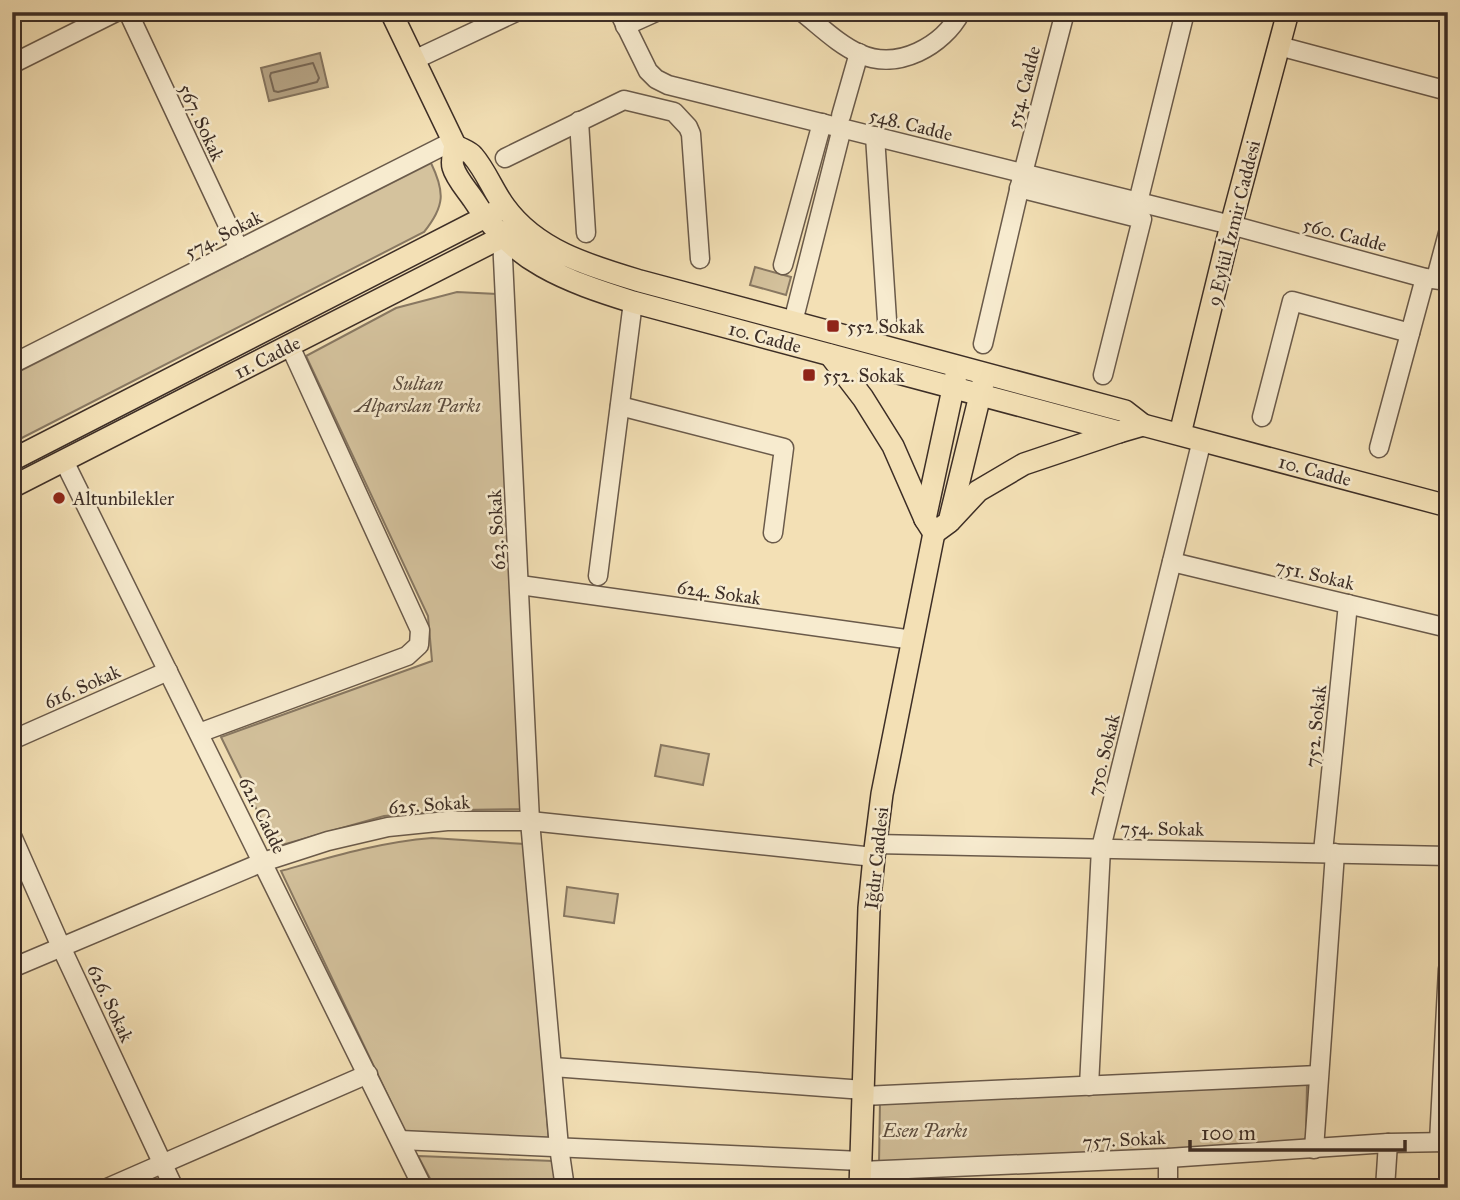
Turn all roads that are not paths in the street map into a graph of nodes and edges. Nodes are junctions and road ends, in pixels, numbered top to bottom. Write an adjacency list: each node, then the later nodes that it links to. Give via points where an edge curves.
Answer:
1 (115, 12): 15 (street)
2 (128, 12): 34 (street, 567. Sokak)
3 (391, 12): 14 (main road, 10. Cadde)
4 (516, 12): 14 (street)
5 (656, 12): 11 (street)
6 (802, 12): 13 (street)
7 (961, 12): 13 (street, via 945,36 921,51 888,59)
8 (1065, 12): 25 (street, 554. Cadde)
9 (1185, 12): 26 (street)
10 (1288, 12): 12 (main road, 9 Eylül İzmir Caddesi)
11 (622, 19): 16 (street, 548. Cadde, via 648,71 661,82)
12 (1279, 46): 17 (street); 29 (main road, 9 Eylül İzmir Caddesi)
13 (859, 53): 20 (street)
14 (414, 60): 23 (main road, 10. Cadde)
15 (12, 64)
16 (680, 88): 18 (street); 21 (street, 548. Cadde)
17 (1448, 90)
18 (674, 111): 19 (street, via 624,100); 35 (street, via 690,130)
19 (579, 121): 24 (street); 31 (street)
20 (841, 122): 21 (street, 548. Cadde); 22 (street, 548. Cadde); 40 (street)
21 (822, 123): 36 (street)
22 (875, 136): 25 (street, 548. Cadde); 39 (street)
23 (454, 143): 27 (main road, 10. Cadde, via 472,155); 28 (main road, 10. Cadde, via 452,166); 34 (street, 574. Sokak)
24 (505, 158)
25 (1021, 180): 26 (street, 548. Cadde); 42 (street, 554. Cadde); 48 (street, via 1142,219)
26 (1138, 202): 29 (street, 548. Cadde)
27 (505, 207): 28 (main road, 11. Cadde); 30 (main road, 10. Cadde)
28 (485, 218): 33 (main road, 10. Cadde); 58 (main road, 11. Cadde)
29 (1231, 225): 37 (street, 560. Cadde); 55 (main road, 9 Eylül İzmir Caddesi)
30 (522, 227): 33 (main road, 11. Cadde); 40 (main road, 10. Cadde, via 555,250 603,270)
31 (586, 233)
32 (1448, 233): 37 (street)
33 (502, 238): 38 (main road, 10. Cadde, via 540,266); 43 (main road, 11. Cadde); 66 (street, 623. Sokak)
34 (239, 249): 45 (street, 574. Sokak)
35 (700, 258)
36 (783, 265)
37 (1436, 279): 41 (street)
38 (633, 302): 44 (main road, 10. Cadde); 51 (street)
39 (887, 320)
40 (793, 323): 46 (main road, 10. Cadde)
41 (1410, 334): 52 (street, via 1292,301); 57 (street)
42 (983, 345)
43 (290, 346): 59 (main road, 11. Cadde); 71 (street, via 420,630 419,645 407,656)
44 (830, 355): 49 (main road, 10. Cadde); 62 (main road, via 863,398)
45 (12, 364)
46 (958, 367): 47 (main road, 10. Cadde); 49 (main road, Iğdır Caddesi)
47 (985, 374): 50 (main road, Iğdır Caddesi); 53 (main road, 10. Cadde, via 1125,411)
48 (1103, 375)
49 (953, 388): 50 (main road, 10. Cadde); 62 (main road, Iğdır Caddesi)
50 (980, 395): 54 (main road, 10. Cadde); 62 (main road, Iğdır Caddesi)
51 (620, 406): 63 (street, via 784,449); 65 (street)
52 (1262, 417)
53 (1143, 425): 54 (main road, 10. Cadde); 55 (main road, 10. Cadde)
54 (1119, 432): 62 (main road, via 1024,464 978,491)
55 (1180, 434): 56 (main road, 10. Cadde)
56 (1202, 440): 61 (main road, 10. Cadde); 64 (street, 750. Sokak)
57 (1380, 448)
58 (12, 460)
59 (64, 461): 60 (main road, 11. Cadde); 70 (street, 621. Cadde)
60 (12, 488)
61 (1448, 506)
62 (936, 525): 69 (main road, Iğdır Caddesi)
63 (773, 533)
64 (1172, 562): 67 (street, 751. Sokak); 75 (street, 750. Sokak)
65 (598, 576)
66 (520, 585): 69 (street, 624. Sokak); 73 (street, 623. Sokak)
67 (1348, 604): 68 (street, 751. Sokak); 77 (street, 752. Sokak)
68 (1448, 628)
69 (913, 640): 76 (main road, Iğdır Caddesi)
70 (168, 671): 71 (street, 621. Cadde); 72 (street, 616. Sokak)
71 (199, 733): 79 (street, 621. Cadde)
72 (12, 740)
73 (530, 821): 76 (street, 625. Sokak); 79 (street, 625. Sokak, via 447,821 388,827); 83 (street, 623. Sokak)
74 (12, 836): 80 (street, 626. Sokak)
75 (1101, 848): 76 (street, 754. Sokak); 77 (street, 754. Sokak); 86 (street, 750. Sokak)
76 (874, 851): 87 (main road, Iğdır Caddesi)
77 (1329, 853): 78 (street, 754. Sokak); 85 (street, 752. Sokak)
78 (1448, 856)
79 (262, 862): 80 (street, 625. Sokak); 84 (street, 621. Cadde)
80 (62, 949): 81 (street, 625. Sokak); 94 (street, 626. Sokak)
81 (12, 968)
82 (1448, 969): 89 (street)
83 (553, 1067): 87 (street); 91 (street, 623. Sokak)
84 (368, 1074): 88 (street, 621. Cadde); 94 (street)
85 (1318, 1075): 86 (street); 92 (street, 752. Sokak)
86 (1088, 1086): 87 (street)
87 (863, 1093): 95 (main road, Iğdır Caddesi)
88 (400, 1140): 91 (street, 757. Sokak); 98 (street, 621. Cadde)
89 (1443, 1142): 90 (street, 757. Sokak)
90 (1388, 1143): 92 (street, 757. Sokak); 101 (street)
91 (559, 1147): 95 (street, 757. Sokak); 99 (street, 623. Sokak)
92 (1314, 1149): 93 (street, 757. Sokak)
93 (1168, 1158): 95 (street, 757. Sokak); 100 (street)
94 (163, 1163): 96 (street); 97 (street, 626. Sokak)
95 (861, 1173)
96 (107, 1188)
97 (174, 1188)
98 (423, 1188)
99 (565, 1188)
100 (1168, 1188)
101 (1385, 1188)

